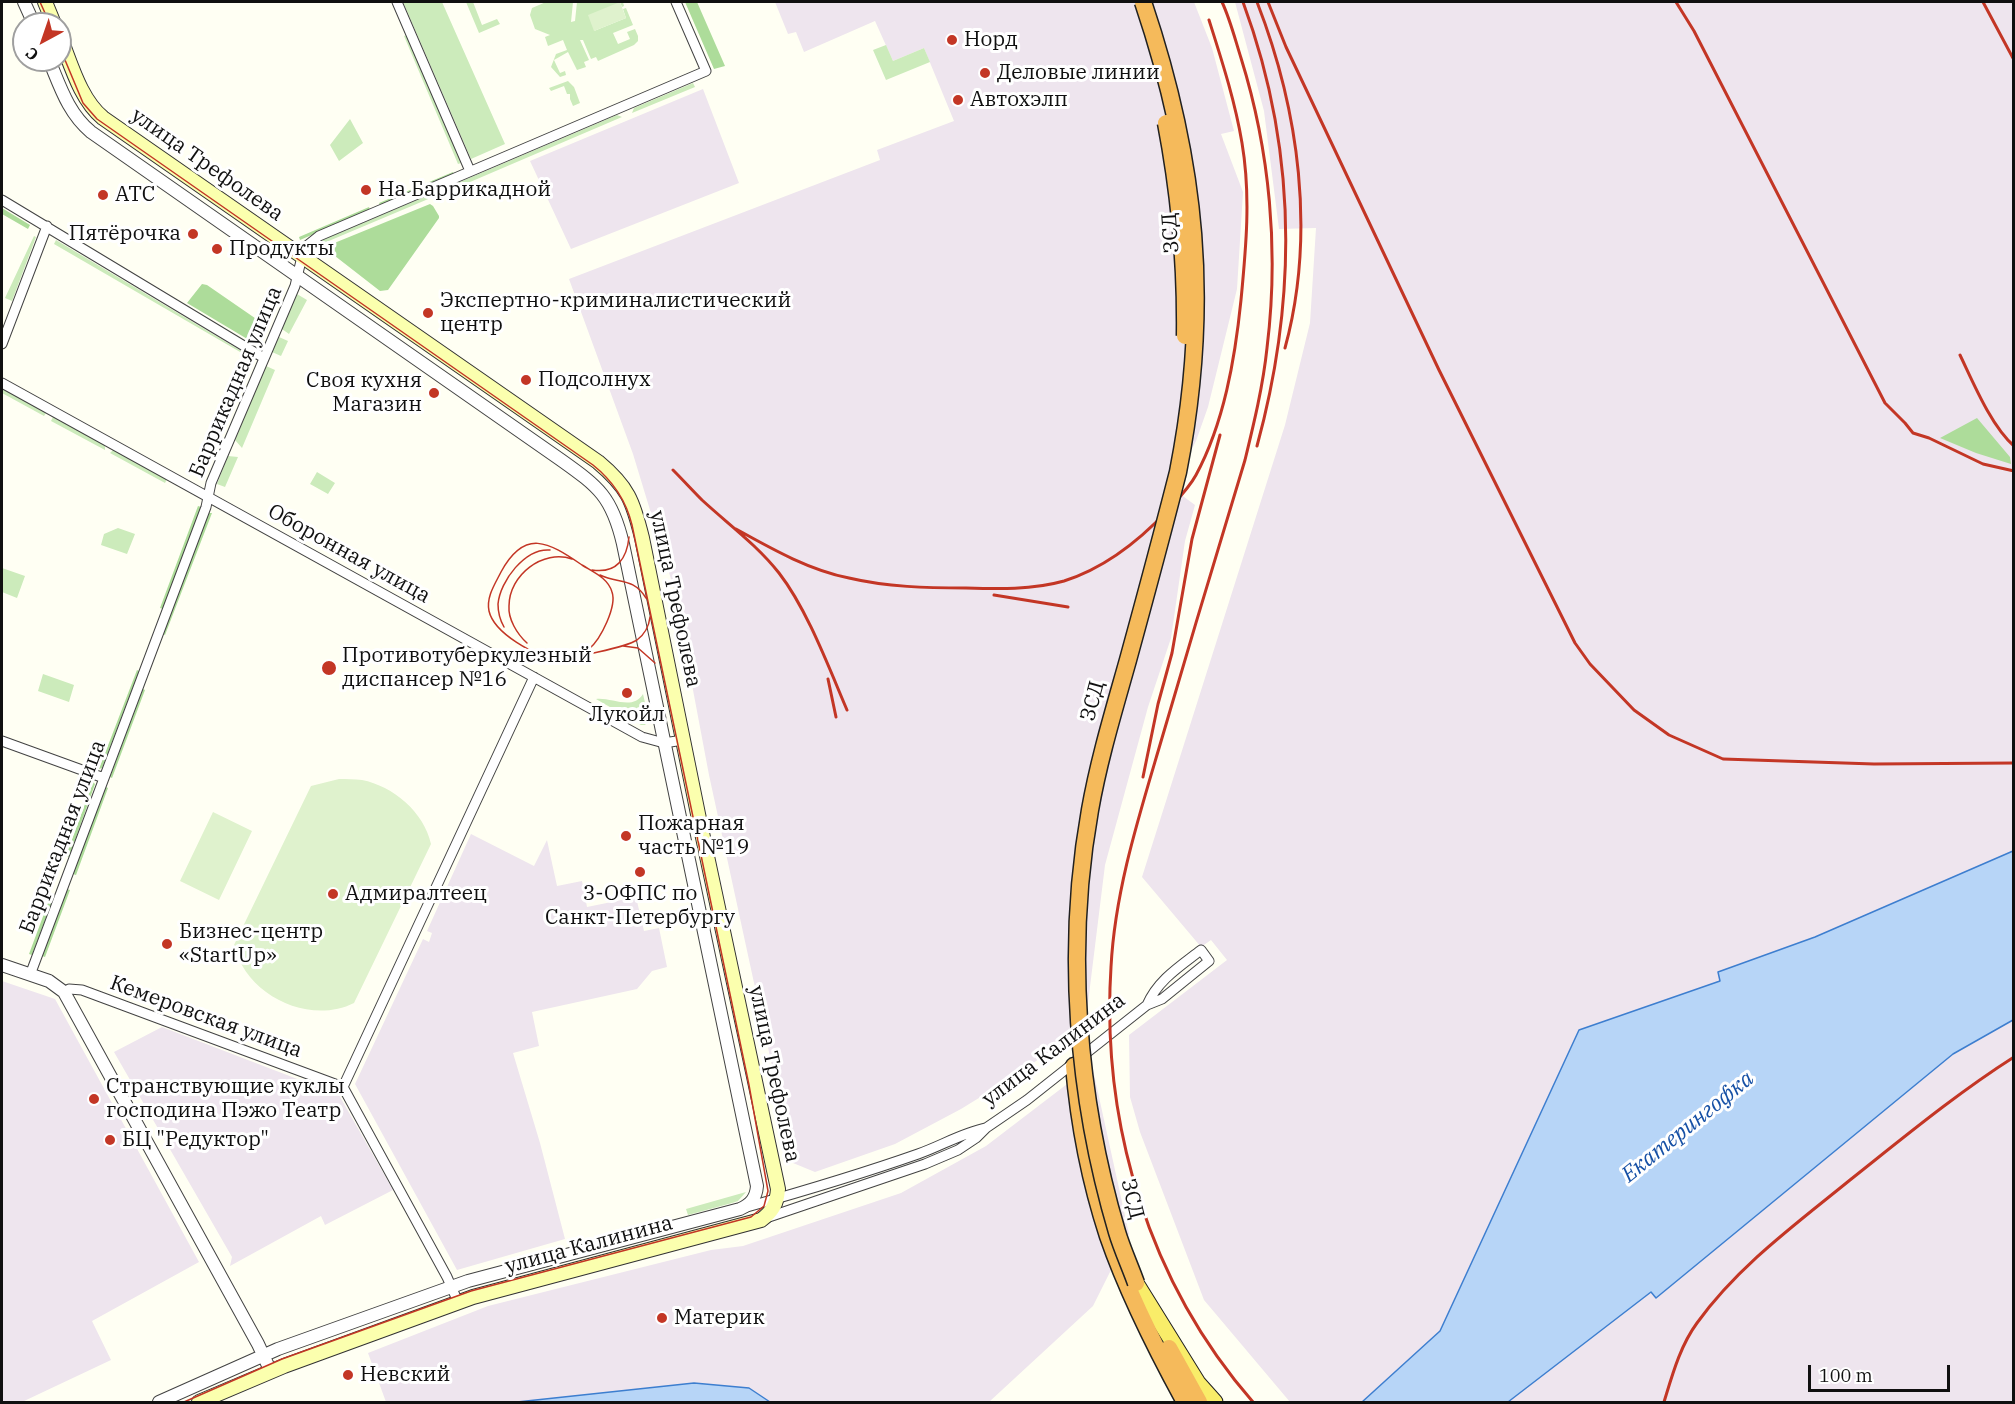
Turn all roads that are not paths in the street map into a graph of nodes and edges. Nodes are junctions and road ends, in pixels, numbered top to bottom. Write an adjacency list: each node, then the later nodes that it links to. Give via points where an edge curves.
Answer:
1 (397, 2): 7 (street)
2 (676, 2): 7 (street, via 706,71)
3 (1131, 2): 33 (highway, ЗСД, bridge, via 1164,112 1176,176 1185,277 1184,345 1168,471 1090,759 1080,811 1070,898 1068,981 1076,1090 1088,1165 1108,1237)
4 (1143, 2): 30 (highway, ЗСД, bridge, via 1174,108 1187,171 1196,254 1195,345 1178,472 1094,792 1077,942 1081,1036 1093,1127 1118,1233)
5 (72, 65): 10 (main road, улица Трефолева, via 96,113)
6 (54, 72): 11 (street, улица Трефолева, via 68,105 82,125)
7 (470, 171): 10 (street, via 320,236 304,248)
8 (2, 200): 9 (street)
9 (47, 226): 12 (street); 13 (street)
10 (302, 256): 11 (street, Баррикадная улица); 17 (main road, улица Трефолева, via 575,445 622,484 631,498 642,538)
11 (298, 276): 13 (street, Баррикадная улица); 19 (street, улица Трефолева, via 599,488 607,498 619,527)
12 (2, 344)
13 (264, 358): 15 (street, Баррикадная улица)
14 (2, 383): 15 (street, Оборонная улица)
15 (208, 497): 16 (street, Оборонная улица); 20 (street, Баррикадная улица)
16 (534, 677): 19 (street, Оборонная улица, via 642,737); 25 (street)
17 (683, 740): 19 (street, Оборонная улица); 27 (main road, улица Трефолева, via 778,1189)
18 (2, 741): 20 (street)
19 (664, 743): 27 (street, улица Трефолева)
20 (104, 778): 22 (street, Баррикадная улица)
21 (2, 965): 22 (street)
22 (30, 975): 23 (street, via 49,981)
23 (64, 992): 25 (street, Кемеровская улица, via 82,990); 34 (street)
24 (1147, 1005): 24 (street, улица Калинина, via 1162,999 1209,961 1201,950 1162,981); 26 (street, улица Калинина)
25 (343, 1087): 31 (street)
26 (986, 1128): 27 (street, улица Калинина); 28 (street, улица Калинина, via 942,1157)
27 (762, 1203): 28 (street); 29 (main road); 31 (street, улица Калинина)
28 (790, 1210): 29 (street, улица Калинина)
29 (761, 1220): 32 (main road, улица Калинина)
30 (1136, 1283): 40 (highway, ЗСД); 41 (main road, via 1198,1383)
31 (452, 1286): 32 (street); 34 (street, улица Калинина)
32 (458, 1302): 35 (main road, улица Калинина)
33 (1145, 1325): 38 (main road); 39 (highway, ЗСД)
34 (264, 1355): 35 (street); 36 (street, улица Калинина)
35 (271, 1372): 37 (main road, улица Калинина)
36 (159, 1402)
37 (199, 1402)
38 (1177, 1402)
39 (1185, 1402)
40 (1199, 1402)
41 (1215, 1402)

